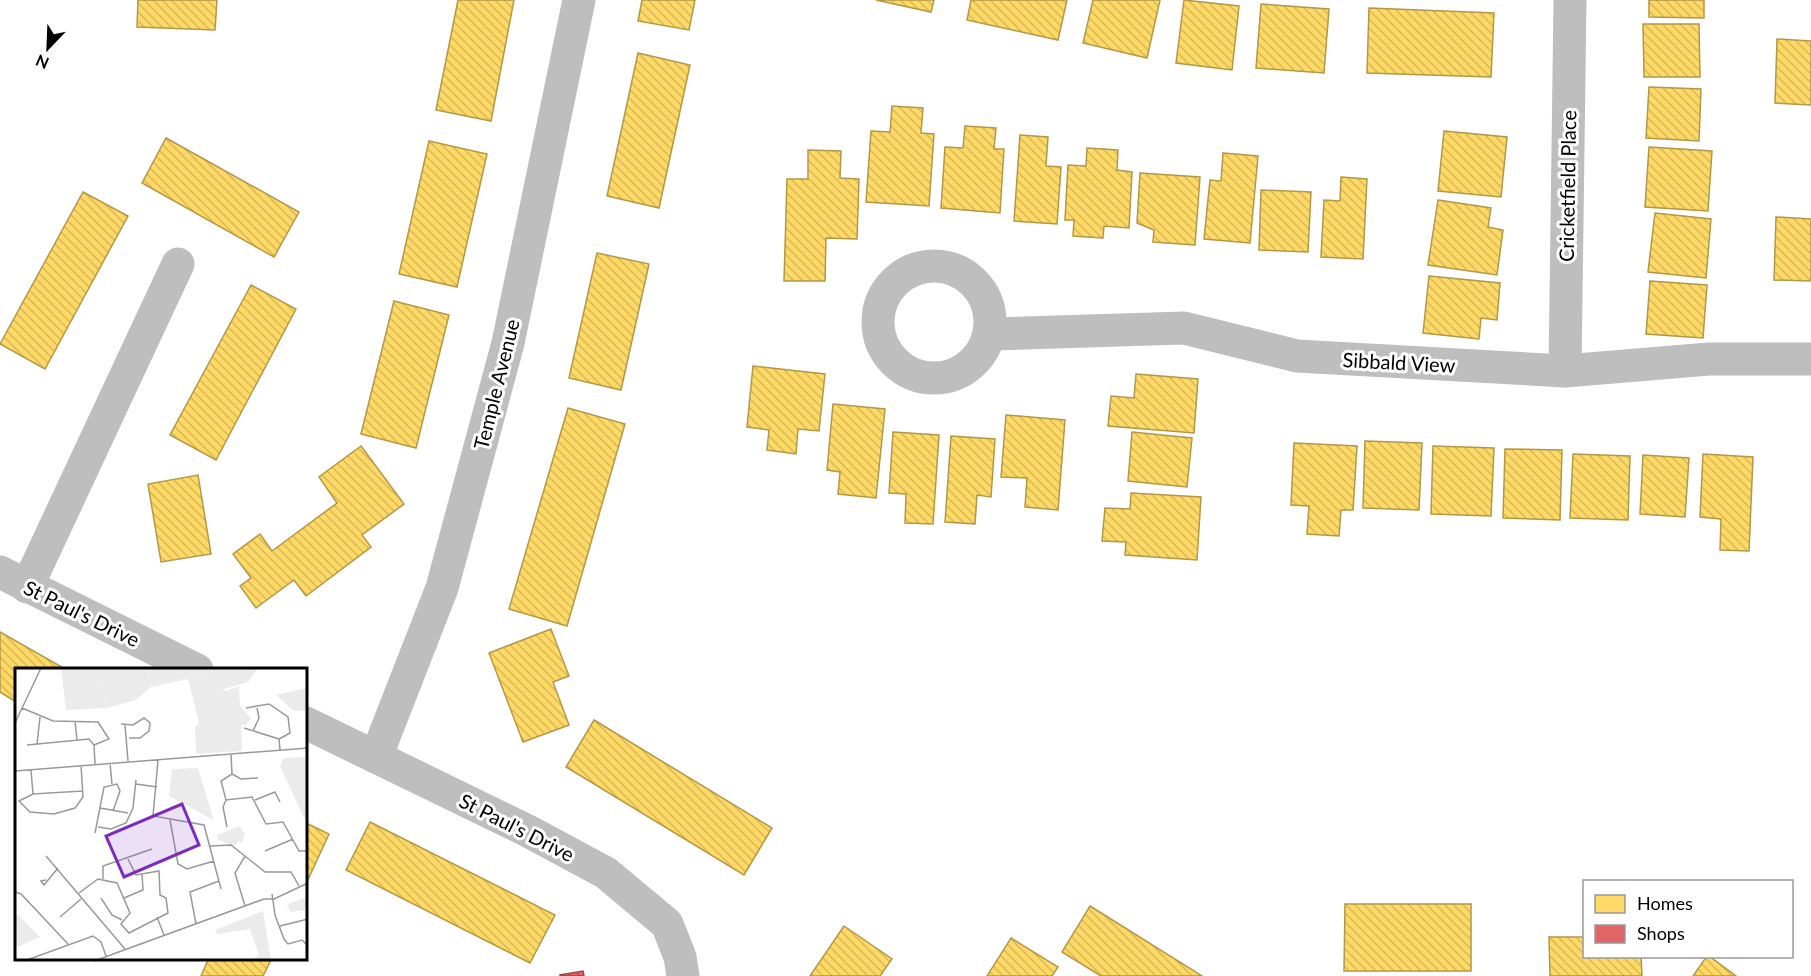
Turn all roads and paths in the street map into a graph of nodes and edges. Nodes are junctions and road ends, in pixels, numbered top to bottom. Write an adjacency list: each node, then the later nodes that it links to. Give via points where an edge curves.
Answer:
1 (579, 0): 10 (street, Temple Avenue, via 508,343 442,588)
2 (1570, 0): 6 (street, Cricketfield Place)
3 (178, 264): 7 (street)
4 (990, 334): 6 (street, Sibbald View, via 1184,328 1297,356)
5 (1811, 359): 6 (street, Sibbald View, via 1709,359)
6 (1564, 371)
7 (14, 579): 8 (street, St Paul's Drive)
8 (193, 668)
9 (308, 724): 10 (street, St Paul's Drive)
10 (376, 757): 11 (street, St Paul's Drive, via 606,873 667,924)
11 (683, 976)

